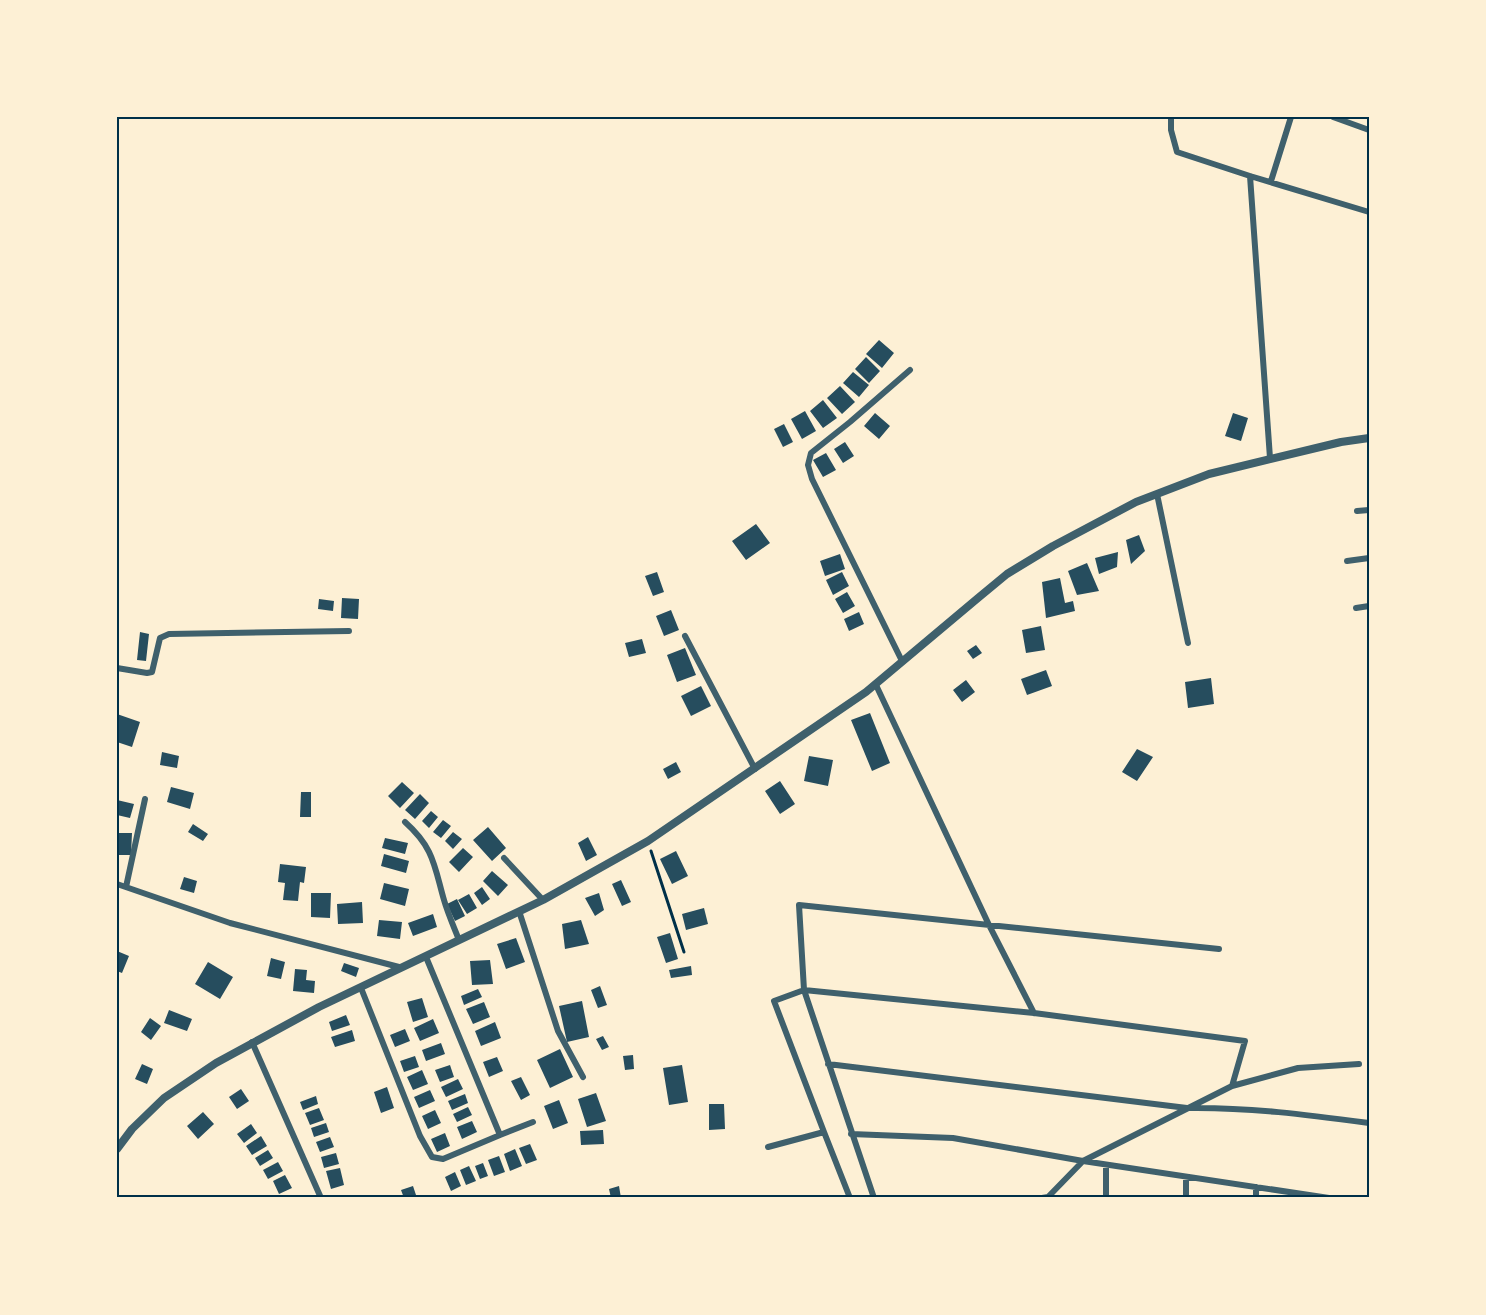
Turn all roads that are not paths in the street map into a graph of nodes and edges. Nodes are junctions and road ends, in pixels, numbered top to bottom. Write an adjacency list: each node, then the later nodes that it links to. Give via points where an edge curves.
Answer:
1 (1171, 117): 5 (street, via 1177,152)
2 (1291, 117): 6 (street)
3 (1333, 117): 4 (street)
4 (1369, 130)
5 (1250, 176): 6 (street); 10 (street)
6 (1270, 182): 7 (street)
7 (1369, 212)
8 (910, 370): 21 (street, via 811,453 808,465)
9 (1369, 438): 10 (street)
10 (1270, 458): 11 (street, via 1209,474)
11 (1157, 494): 20 (street); 21 (street, via 1096,522 1007,574)
12 (1369, 510): 13 (street)
13 (1357, 512)
14 (1369, 558): 15 (street)
15 (1347, 561)
16 (1369, 606): 17 (street)
17 (1356, 608)
18 (349, 631): 22 (street, via 169,634 160,638 152,672)
19 (685, 636): 24 (street)
20 (1188, 643)
21 (902, 661): 23 (street)
22 (117, 669)
23 (876, 685): 24 (street); 32 (street)
24 (755, 769): 30 (street, via 648,841)
25 (146, 799): 29 (street)
26 (405, 822): 33 (street, via 428,846)
27 (504, 858): 30 (street)
28 (117, 884): 29 (street)
29 (126, 887): 36 (street, via 230,923)
30 (543, 900): 31 (street)
31 (519, 911): 33 (street); 43 (street, via 558,1031)
32 (989, 925): 34 (street); 38 (street, via 799,905); 39 (street)
33 (459, 940): 35 (street)
34 (1219, 949)
35 (426, 957): 36 (street); 50 (street)
36 (399, 967): 37 (street)
37 (361, 988): 40 (street); 50 (street, via 432,1157 443,1159)
38 (804, 990): 39 (street); 41 (street); 48 (street, via 774,1001)
39 (1034, 1013): 44 (street, via 1245,1041)
40 (252, 1042): 52 (street, via 164,1098); 57 (street)
41 (828, 1064): 45 (street); 49 (street)
42 (1359, 1064): 44 (street, via 1298,1068)
43 (583, 1077)
44 (1232, 1086): 45 (street)
45 (1187, 1108): 47 (street, via 1306,1114); 53 (street)
46 (533, 1122): 50 (street)
47 (1369, 1123)
48 (824, 1132): 51 (street); 58 (street)
49 (851, 1134): 53 (street, via 953,1138); 59 (street)
50 (500, 1135)
51 (768, 1147)
52 (117, 1149)
53 (1083, 1161): 54 (street); 60 (street)
54 (1106, 1165): 55 (street); 61 (street)
55 (1186, 1177): 56 (street); 62 (street)
56 (1256, 1187): 63 (street); 64 (street)
57 (321, 1198)
58 (850, 1198)
59 (874, 1198)
60 (1046, 1198)
61 (1106, 1198)
62 (1186, 1198)
63 (1256, 1198)
64 (1329, 1198)

